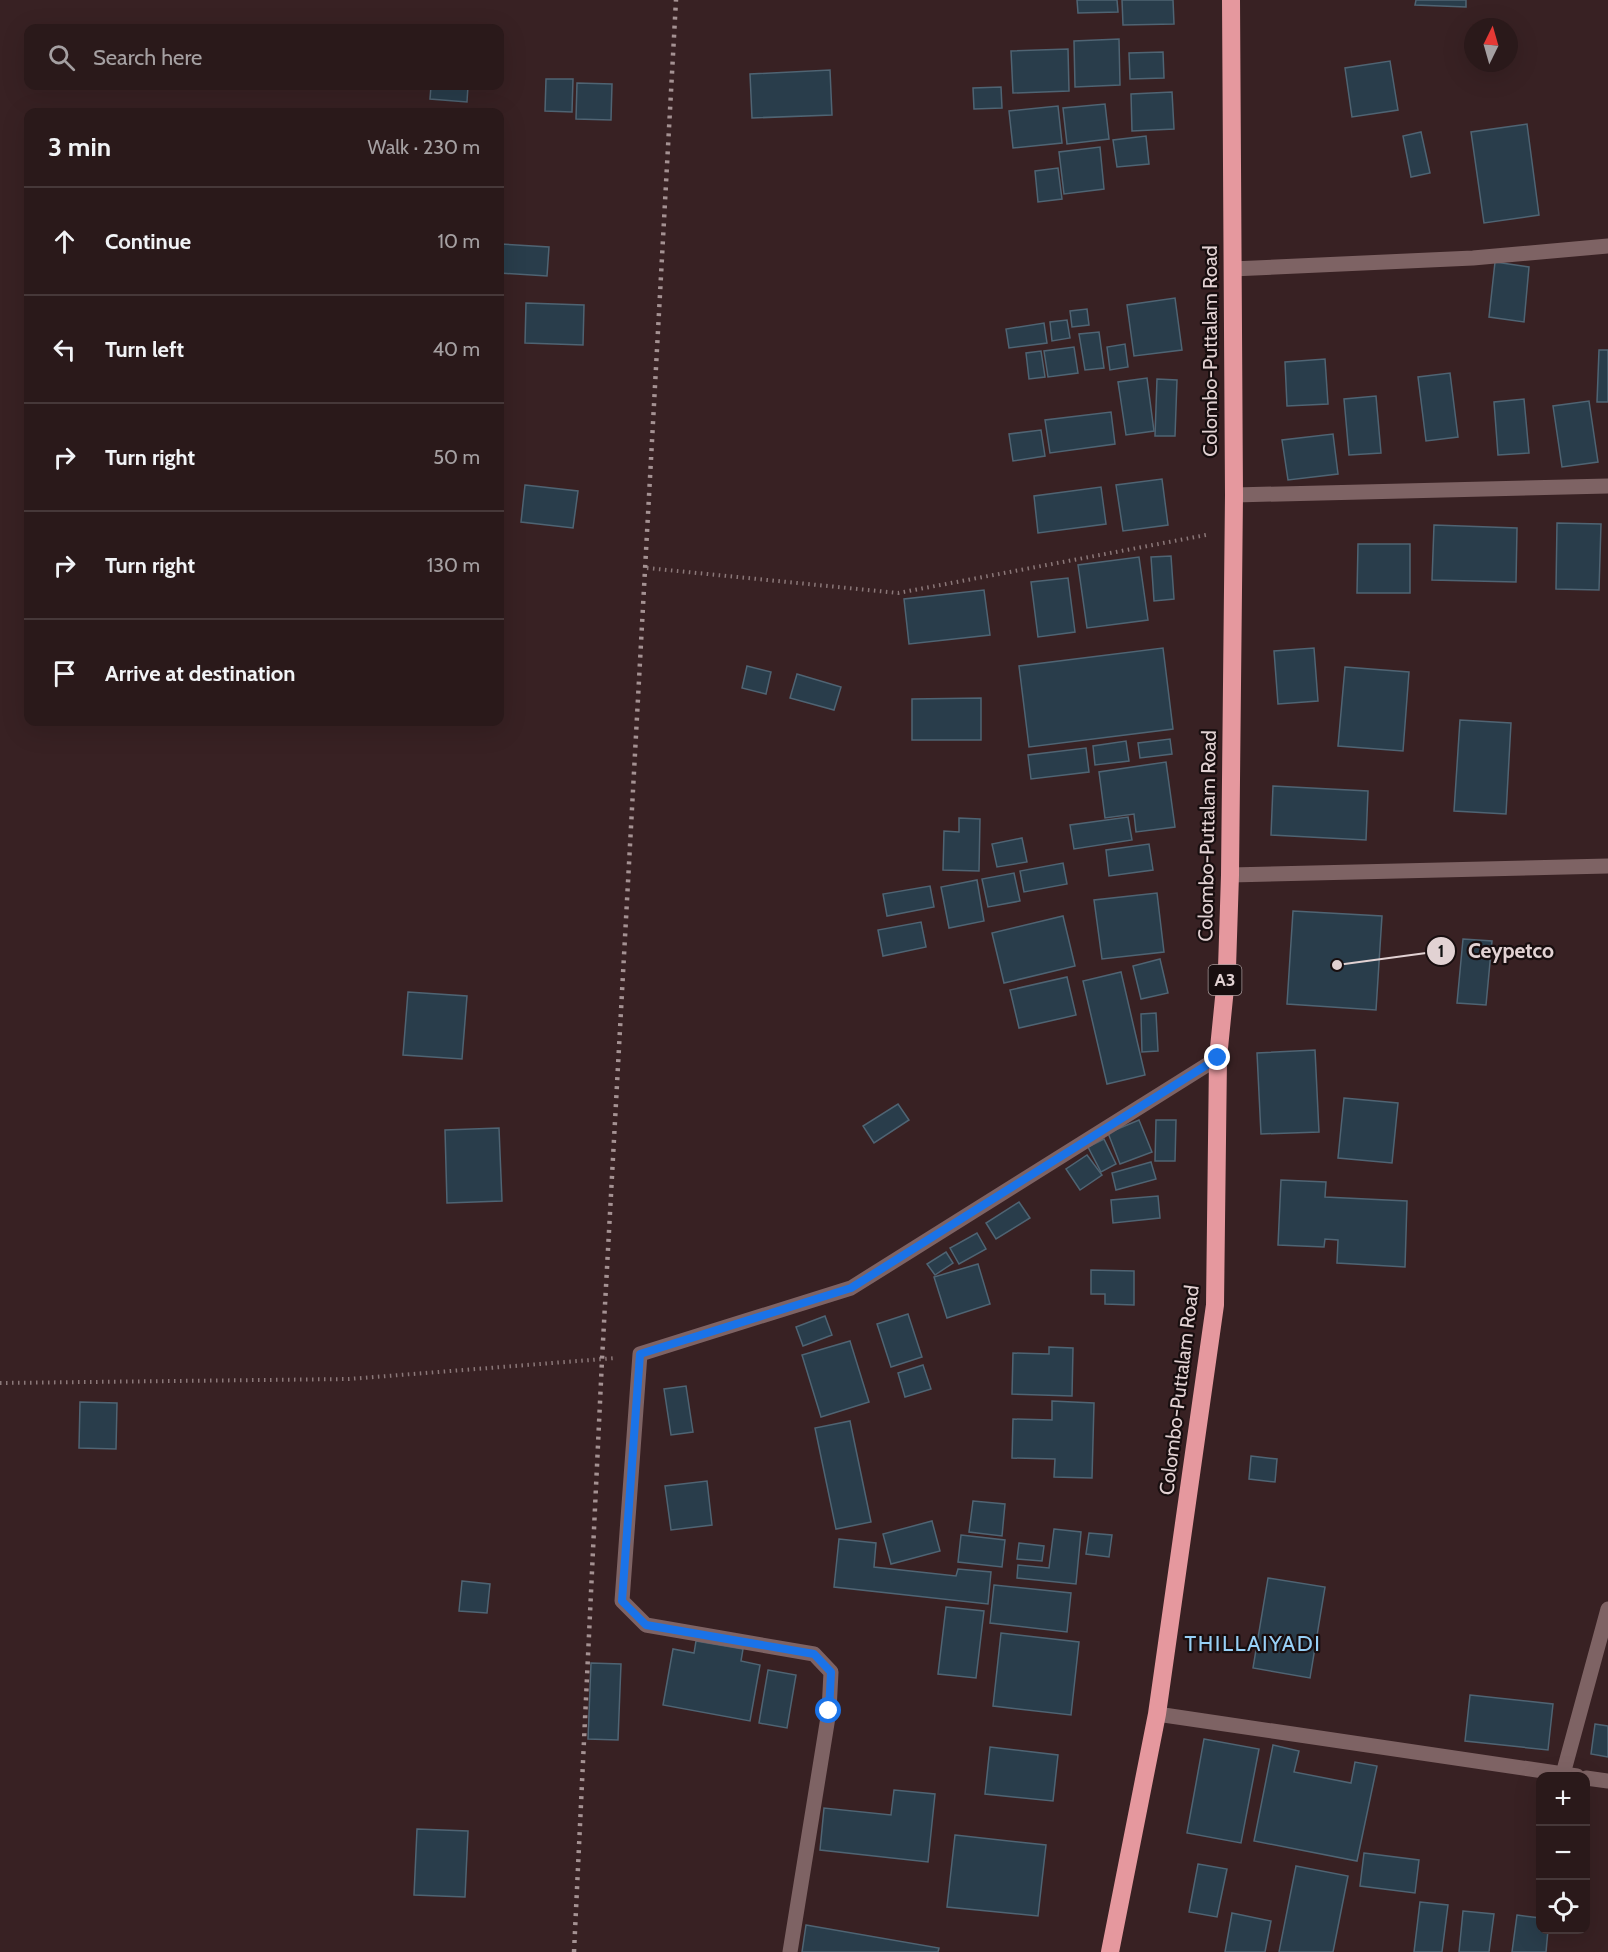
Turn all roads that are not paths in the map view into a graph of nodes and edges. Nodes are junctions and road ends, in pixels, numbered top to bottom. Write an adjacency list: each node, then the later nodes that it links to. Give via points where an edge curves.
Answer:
1 (1231, 0): 3 (highway, Colombo-Puttalam Road / A3)
2 (1608, 246): 3 (street, via 1473,258)
3 (1232, 269): 5 (highway, Colombo-Puttalam Road / A3)
4 (1608, 486): 5 (street)
5 (1234, 495): 7 (highway, Colombo-Puttalam Road / A3)
6 (1608, 866): 7 (street)
7 (1230, 875): 8 (highway, Colombo-Puttalam Road / A3, via 1227,968)
8 (1218, 1058): 10 (highway, Colombo-Puttalam Road / A3, via 1215,1305); 15 (street, via 851,1288 640,1354 622,1601 646,1625 814,1654 831,1672 829,1711)
9 (1608, 1609): 12 (street)
10 (1157, 1714): 11 (street); 16 (highway, Colombo-Puttalam Road / A3)
11 (1550, 1772)
12 (1571, 1772)
13 (1590, 1779): 14 (street)
14 (1608, 1781)
15 (790, 1952)
16 (1110, 1952)

